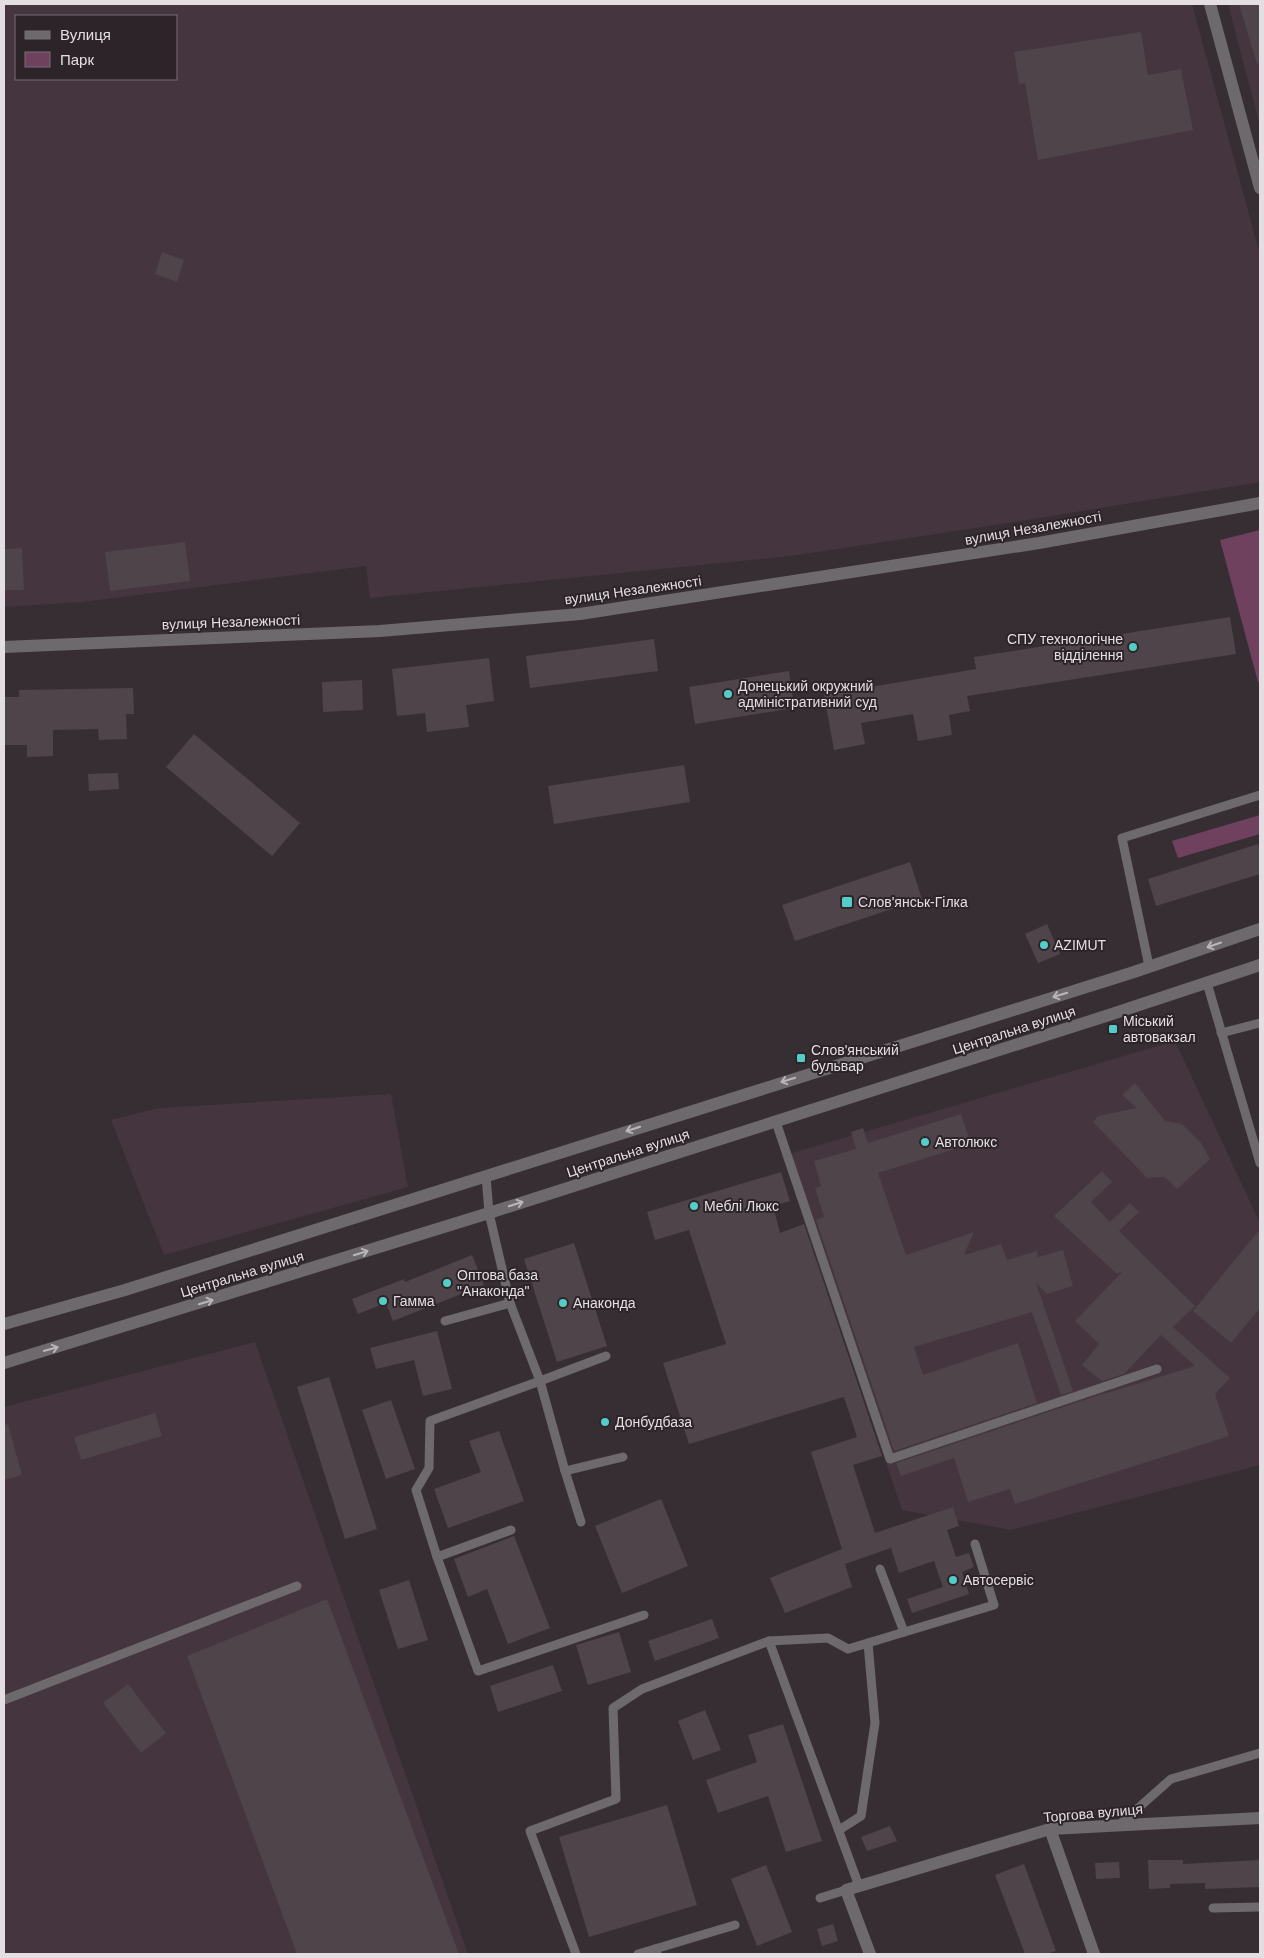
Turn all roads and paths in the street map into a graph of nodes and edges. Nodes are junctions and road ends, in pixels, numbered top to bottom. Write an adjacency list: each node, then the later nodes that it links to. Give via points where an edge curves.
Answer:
1 (1210, 4): 2 (street)
2 (1260, 188)
3 (1260, 503): 4 (street, вулиця Незалежності, via 1039,543 580,614 380,631)
4 (4, 647)
5 (1260, 795): 8 (lane, via 1122,838)
6 (1260, 929): 8 (street, Центральна вулиця, one-way to 8)
7 (1260, 965): 9 (street, Центральна вулиця)
8 (1150, 966): 14 (street, Центральна вулиця, one-way to 14)
9 (1207, 983): 11 (lane); 12 (street, Центральна вулиця)
10 (1260, 1023): 11 (lane)
11 (1221, 1033): 13 (lane)
12 (776, 1122): 15 (street, Центральна вулиця, one-way to 12); 21 (lane, via 890,1458)
13 (1260, 1164)
14 (486, 1176): 15 (lane); 18 (street, Центральна вулиця, via 125,1290)
15 (489, 1213): 16 (lane); 20 (street, Центральна вулиця, one-way to 15)
16 (510, 1303): 17 (lane); 22 (lane)
17 (445, 1321)
18 (4, 1324)
19 (606, 1356): 22 (lane)
20 (4, 1363)
21 (1157, 1369)
22 (540, 1380): 24 (lane); 28 (lane, via 430,1421 429,1468 416,1490)
23 (624, 1457): 24 (lane)
24 (565, 1471): 25 (lane)
25 (581, 1522)
26 (512, 1530): 28 (lane)
27 (975, 1544): 32 (lane, via 994,1605)
28 (437, 1557): 31 (lane, via 478,1671)
29 (880, 1569): 32 (lane)
30 (297, 1586): 35 (lane)
31 (644, 1615)
32 (904, 1632): 34 (lane)
33 (770, 1642): 34 (lane, via 828,1638 848,1649); 40 (lane); 48 (lane, via 642,1690 613,1708 616,1799 530,1831)
34 (868, 1643): 40 (lane, via 875,1723 861,1816)
35 (4, 1700)
36 (1260, 1753): 38 (lane, via 1171,1779)
37 (1260, 1818): 38 (street, Торгова вулиця)
38 (1119, 1826): 39 (street, Торгова вулиця)
39 (1050, 1829): 41 (street, Торгова вулиця); 51 (street)
40 (838, 1830): 41 (lane)
41 (859, 1886): 42 (street, Торгова вулиця)
42 (846, 1890): 43 (lane); 50 (street)
43 (820, 1898)
44 (1260, 1907): 45 (lane)
45 (1213, 1908)
46 (735, 1925): 47 (lane)
47 (656, 1952): 49 (lane)
48 (576, 1954)
49 (638, 1954)
50 (870, 1954)
51 (1094, 1954)

